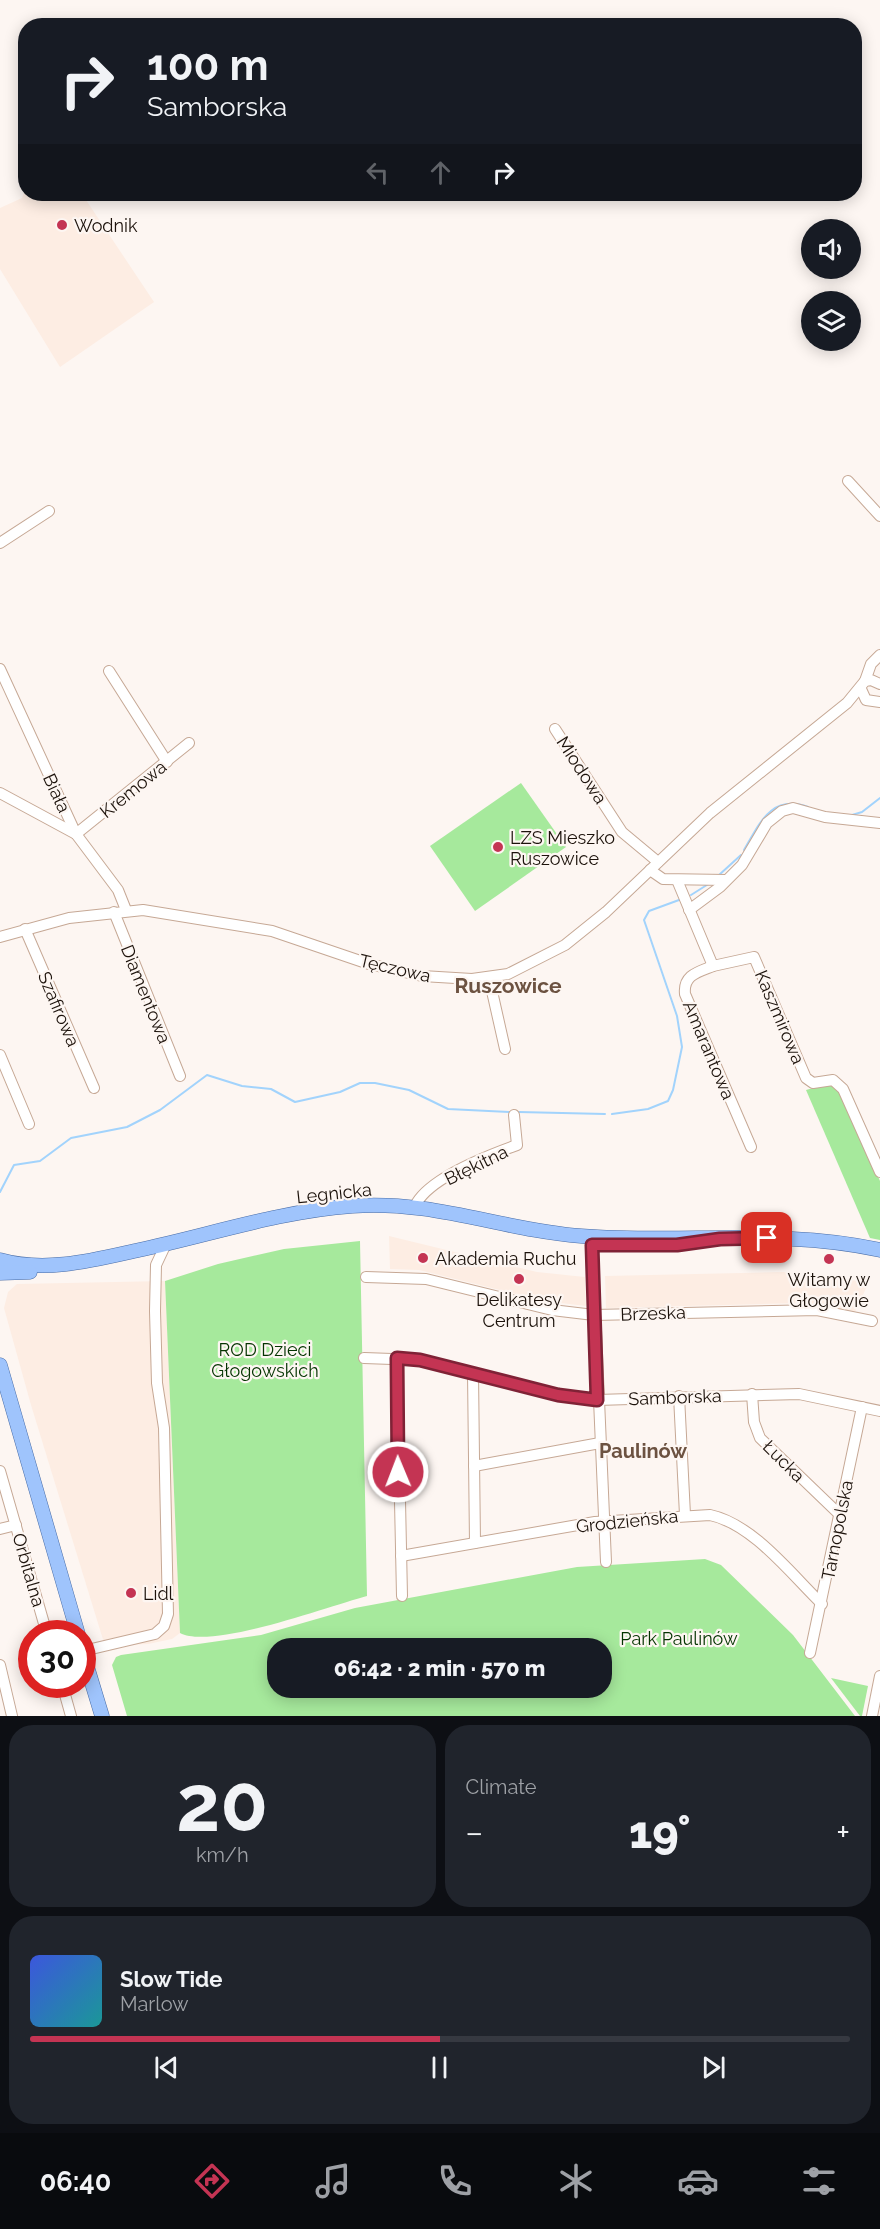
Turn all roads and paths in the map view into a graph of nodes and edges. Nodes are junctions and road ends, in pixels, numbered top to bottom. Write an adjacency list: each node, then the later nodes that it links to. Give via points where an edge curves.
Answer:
1 (848, 481): 3 (street)
2 (49, 511): 4 (street)
3 (880, 516)
4 (0, 543)
5 (880, 655): 9 (street)
6 (0, 669): 17 (street, Biała)
7 (109, 671): 14 (street)
8 (880, 684): 9 (street, via 871,680)
9 (863, 685): 10 (street, Tęczowa); 11 (street, Tęczowa)
10 (847, 703): 11 (street, Tęczowa); 18 (street, Tęczowa, via 710,813)
11 (876, 703)
12 (555, 729): 18 (street, Miodowa, via 622,832)
13 (189, 743): 14 (street, Kremowa)
14 (167, 762): 17 (street, Kremowa)
15 (0, 793): 17 (street)
16 (880, 822): 20 (street, via 825,817 793,808 782,811 767,823 746,860)
17 (76, 834): 21 (street, Biała, via 118,890)
18 (654, 866): 19 (street, via 663,879); 27 (street, Tęczowa, via 606,912 553,953 521,969)
19 (677, 880): 20 (street); 22 (street)
20 (726, 880): 22 (street)
21 (126, 910): 23 (street, Tęczowa); 27 (street, Tęczowa, via 157,911 272,932 359,961 422,976)
22 (689, 910): 26 (street)
23 (114, 912): 24 (street, Tęczowa); 30 (street, Diamentowa)
24 (26, 929): 25 (street, Tęczowa); 31 (street, Szafirowa)
25 (0, 937)
26 (713, 966): 34 (street, Amarantowa, via 688,978 685,994); 35 (street, Kaszmirowa, via 754,957 806,1078 813,1083 833,1080 843,1089)
27 (489, 978): 28 (street)
28 (505, 1049)
29 (0, 1055): 33 (street)
30 (180, 1076)
31 (94, 1088)
32 (514, 1115): 36 (street, Błękitna, via 517,1145 456,1172 424,1193)
33 (29, 1124)
34 (750, 1147)
35 (880, 1172)
36 (415, 1206): 37 (main road, Legnicka, via 499,1222 551,1240); 38 (main road, Legnicka, via 323,1209)
37 (592, 1241): 39 (main road, Legnicka, via 828,1240); 44 (street)
38 (169, 1246): 40 (main road, Legnicka); 40 (street)
39 (880, 1250)
40 (145, 1258): 41 (main road, Legnicka, via 62,1265); 42 (main road, Legnicka, via 78,1271); 70 (street, via 164,1428 167,1620 161,1630 149,1636)
41 (0, 1260)
42 (0, 1273)
43 (366, 1277): 44 (street, Brzeska, via 426,1279 552,1310)
44 (594, 1315): 45 (street, Brzeska, via 817,1310); 52 (street)
45 (872, 1321)
46 (364, 1358): 47 (street, Samborska)
47 (397, 1358): 49 (street, Samborska); 64 (street)
48 (0, 1365): 69 (main road)
49 (473, 1373): 52 (street, Samborska, via 558,1395); 56 (street)
50 (752, 1394): 51 (street, Samborska); 53 (street, Samborska, via 813,1396); 59 (street, Łucka, via 754,1422 760,1438)
51 (679, 1396): 52 (street, Samborska); 58 (street)
52 (597, 1400): 55 (street)
53 (862, 1407): 54 (street, Samborska); 59 (street, Tarnopolska)
54 (880, 1411)
55 (600, 1443): 56 (street); 60 (street)
56 (474, 1466): 63 (street)
57 (0, 1471): 61 (street, Orbitalna)
58 (685, 1515): 60 (street, Grodzieńska); 67 (street, Grodzieńska, via 723,1517 744,1529)
59 (840, 1515): 67 (street, Tarnopolska)
60 (604, 1522): 63 (street, Grodzieńska); 65 (street)
61 (16, 1525): 62 (street); 68 (street, Orbitalna)
62 (0, 1529)
63 (475, 1543): 64 (street, Grodzieńska)
64 (401, 1556): 66 (street)
65 (606, 1562)
66 (402, 1596)
67 (822, 1604): 71 (street, Tarnopolska)
68 (43, 1620)
69 (74, 1620)
70 (96, 1647)
71 (810, 1653)
72 (0, 1665): 76 (street)
73 (880, 1676): 79 (street)
74 (96, 1695): 78 (main road)
75 (66, 1698): 77 (street)
76 (12, 1716)
77 (71, 1716)
78 (102, 1716)
79 (872, 1716)

